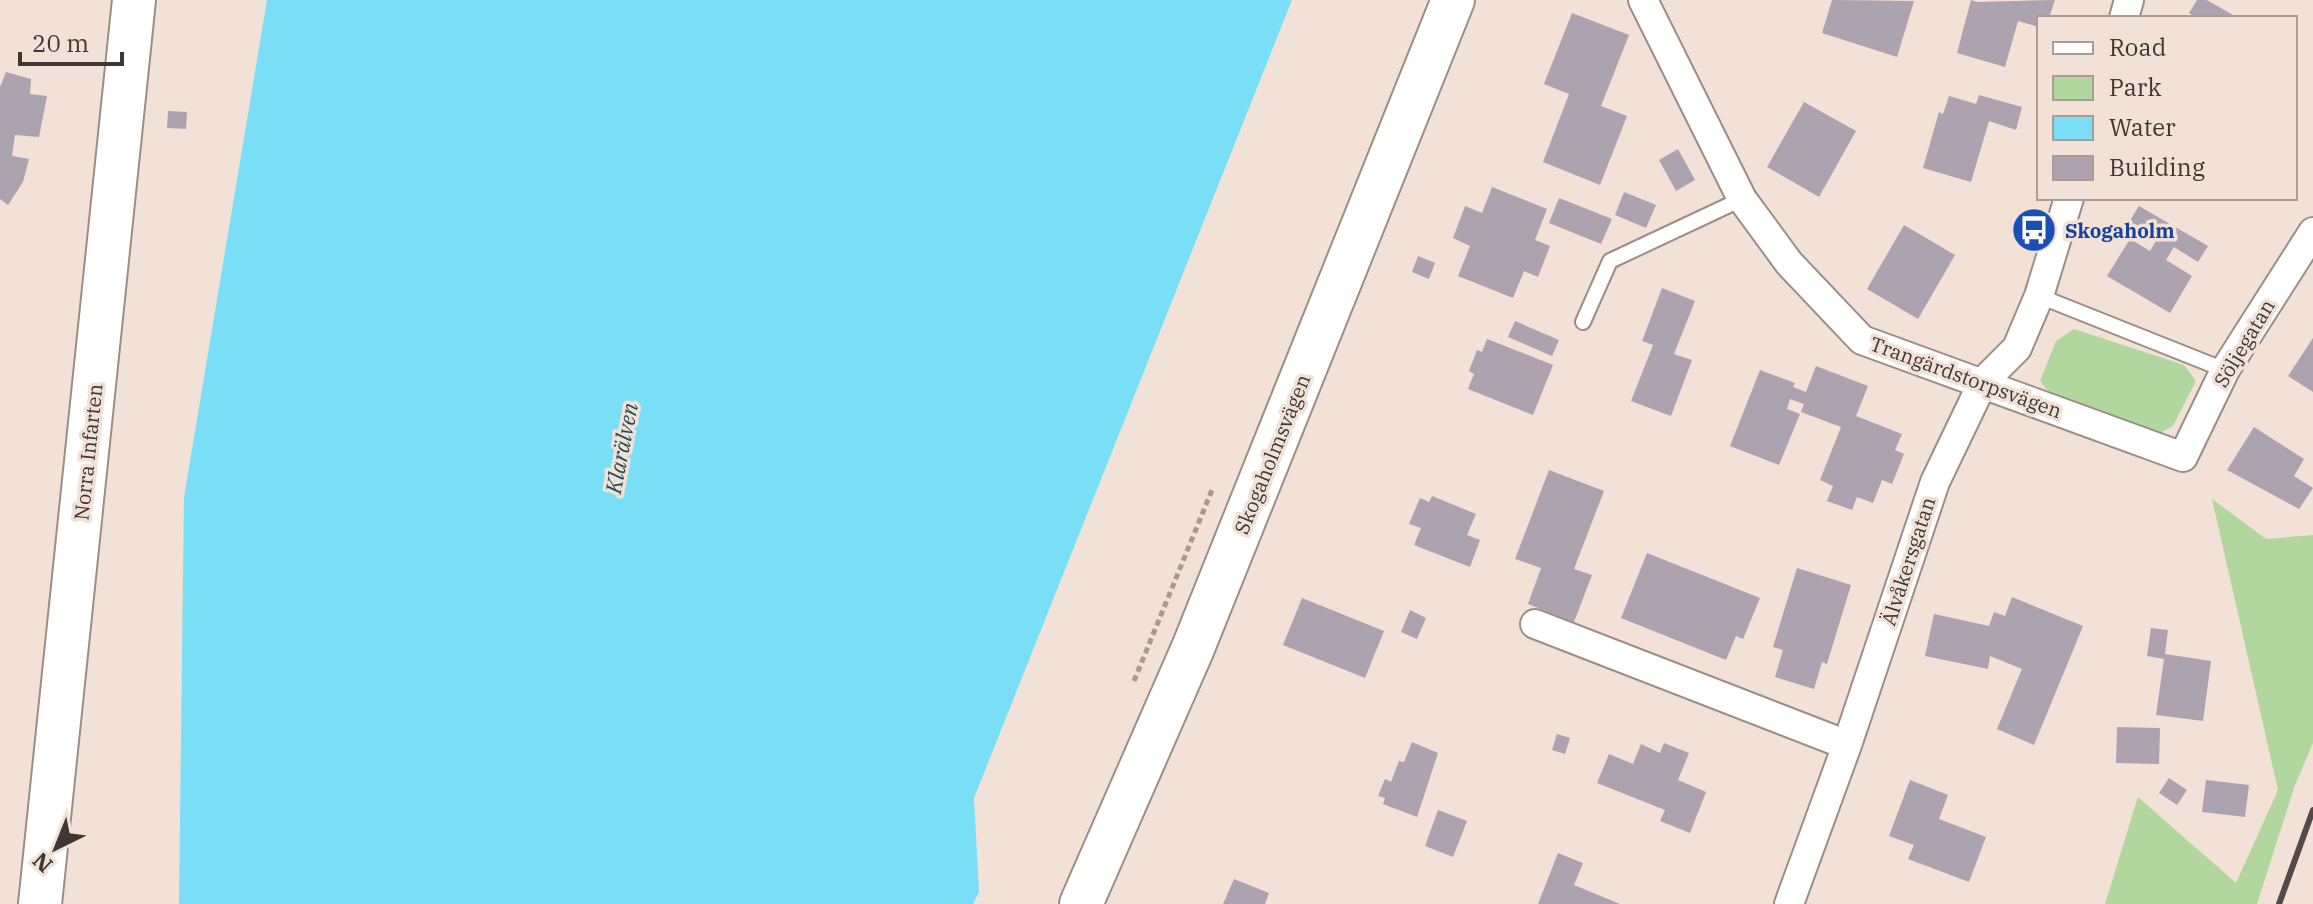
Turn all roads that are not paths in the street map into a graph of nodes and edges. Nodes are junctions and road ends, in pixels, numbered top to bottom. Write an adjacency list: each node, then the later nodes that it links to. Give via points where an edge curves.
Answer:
1 (134, 0): 14 (street, Norra Infarten)
2 (1453, 0): 15 (street, Skogaholmsvägen, via 1193,648)
3 (1643, 0): 4 (street, Trangärdstorpsvägen)
4 (1742, 199): 8 (lane, via 1610,261); 10 (street, Trangärdstorpsvägen, via 1789,263 1862,340)
5 (2068, 200): 7 (street, Älvåkersgatan)
6 (2313, 232): 9 (street, Söljegatan)
7 (2039, 296): 9 (lane); 10 (street, Älvåkersgatan, via 2017,348)
8 (1583, 322)
9 (2225, 370): 11 (street, Söljegatan)
10 (1983, 382): 11 (street, Trangärdstorpsvägen); 13 (street, Älvåkersgatan, via 1935,482)
11 (2183, 457)
12 (1535, 624): 13 (street)
13 (1847, 745): 16 (street, Älvåkersgatan)
14 (40, 904)
15 (1081, 904)
16 (1789, 904)

